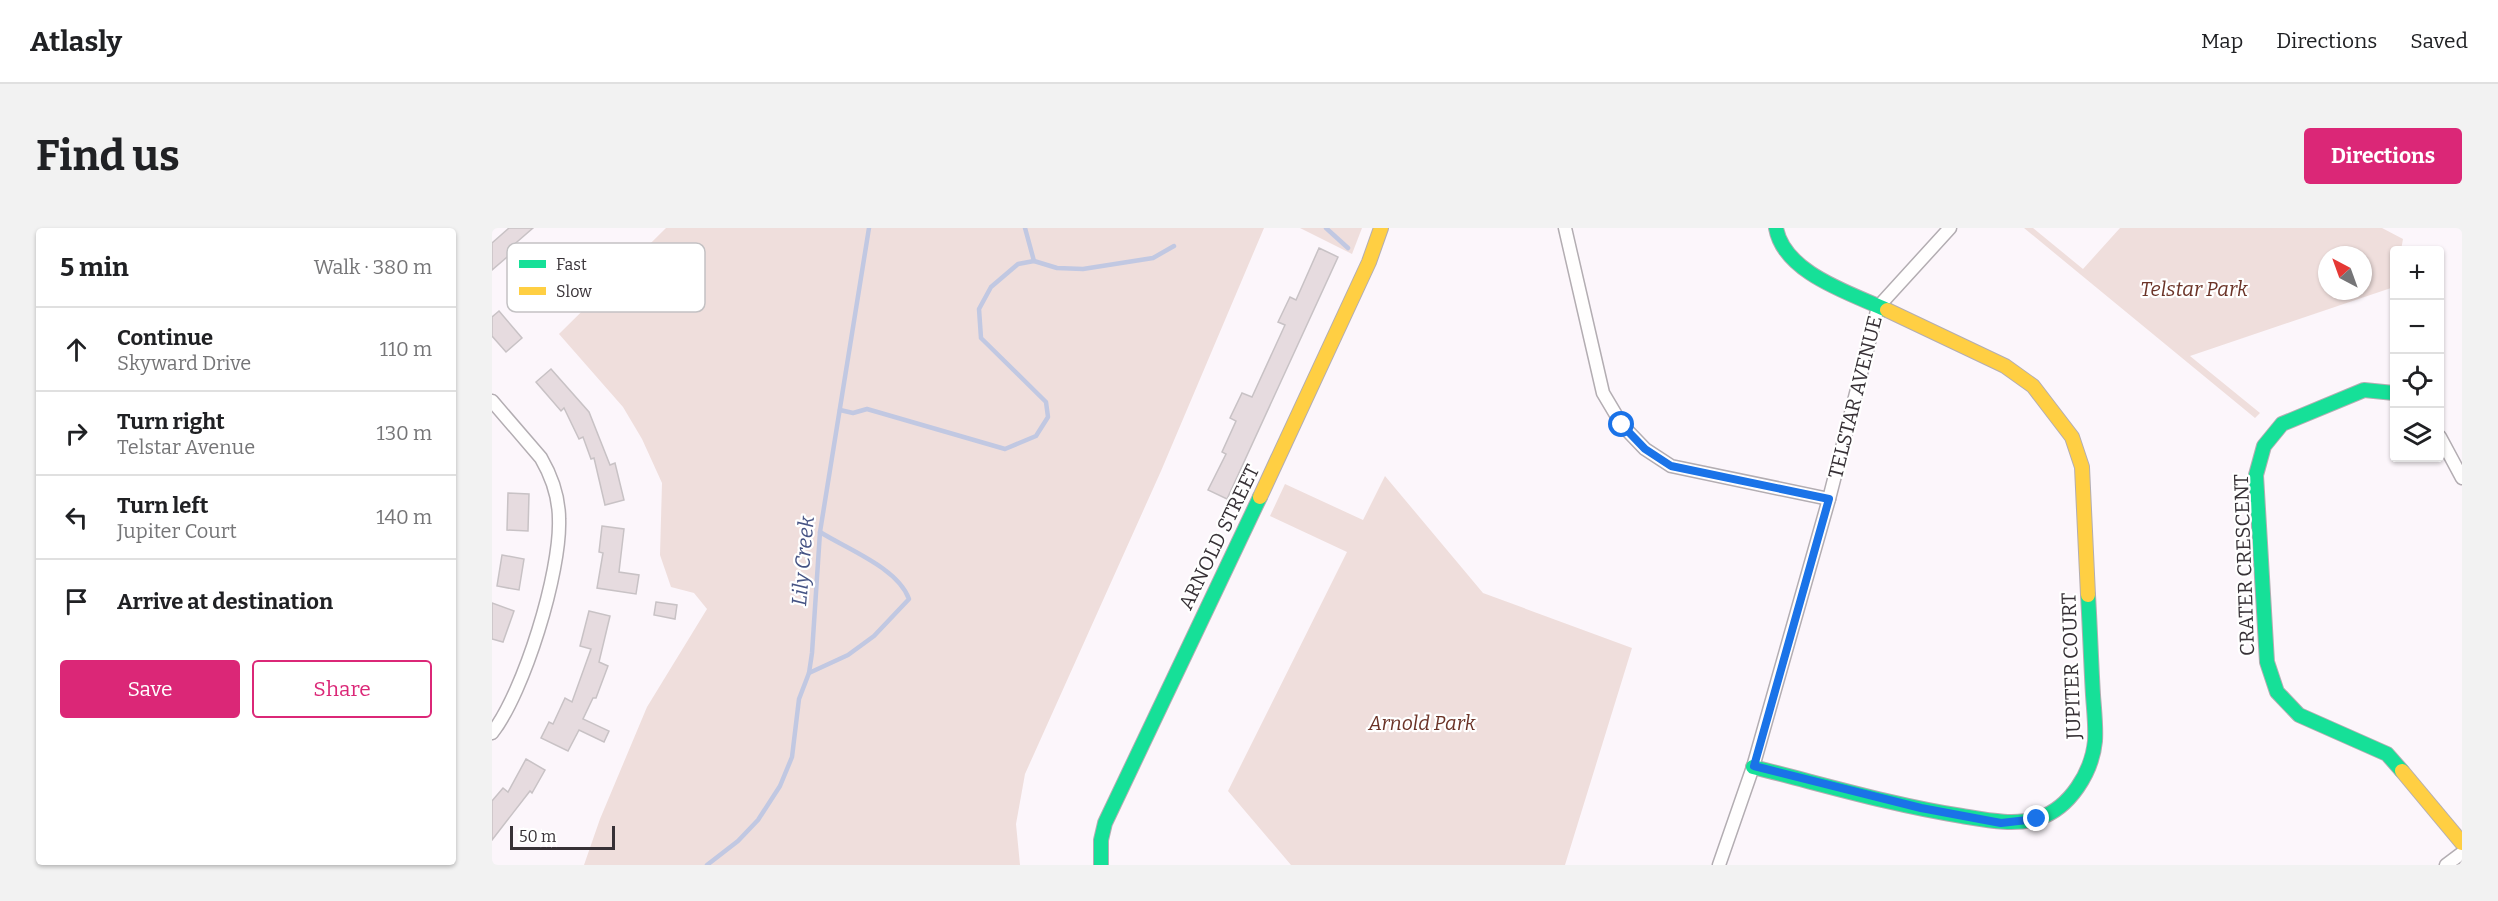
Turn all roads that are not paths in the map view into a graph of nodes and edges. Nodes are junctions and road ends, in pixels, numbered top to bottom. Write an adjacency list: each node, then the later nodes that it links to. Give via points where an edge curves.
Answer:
1 (1382, 228): 15 (street, ARNOLD STREET, via 1285,446 1105,823)
2 (1565, 228): 10 (street, via 1603,393 1622,425 1645,449 1671,466)
3 (1776, 228): 5 (street, JUPITER COURT, via 1777,239 1791,258 1813,275)
4 (1950, 228): 5 (street, TELSTAR AVENUE)
5 (1878, 306): 10 (street, TELSTAR AVENUE); 12 (street, JUPITER COURT, via 2005,366 2033,386 2072,437 2082,467 2095,741 2087,773 2067,802 2037,819 2001,823 1921,808)
6 (2390, 393): 13 (street, CRATER CRESCENT, via 2364,390 2282,424 2264,446 2256,475 2267,662 2277,692 2300,715 2387,754)
7 (492, 401): 11 (street, via 547,468 557,497 559,520 552,576 538,632 519,683)
8 (2444, 446): 9 (street)
9 (2462, 478)
10 (1829, 499): 12 (street, TELSTAR AVENUE)
11 (492, 733)
12 (1754, 766): 16 (street, TELSTAR AVENUE)
13 (2462, 843)
14 (2462, 853): 17 (street)
15 (1101, 865)
16 (1719, 865)
17 (2446, 865)

